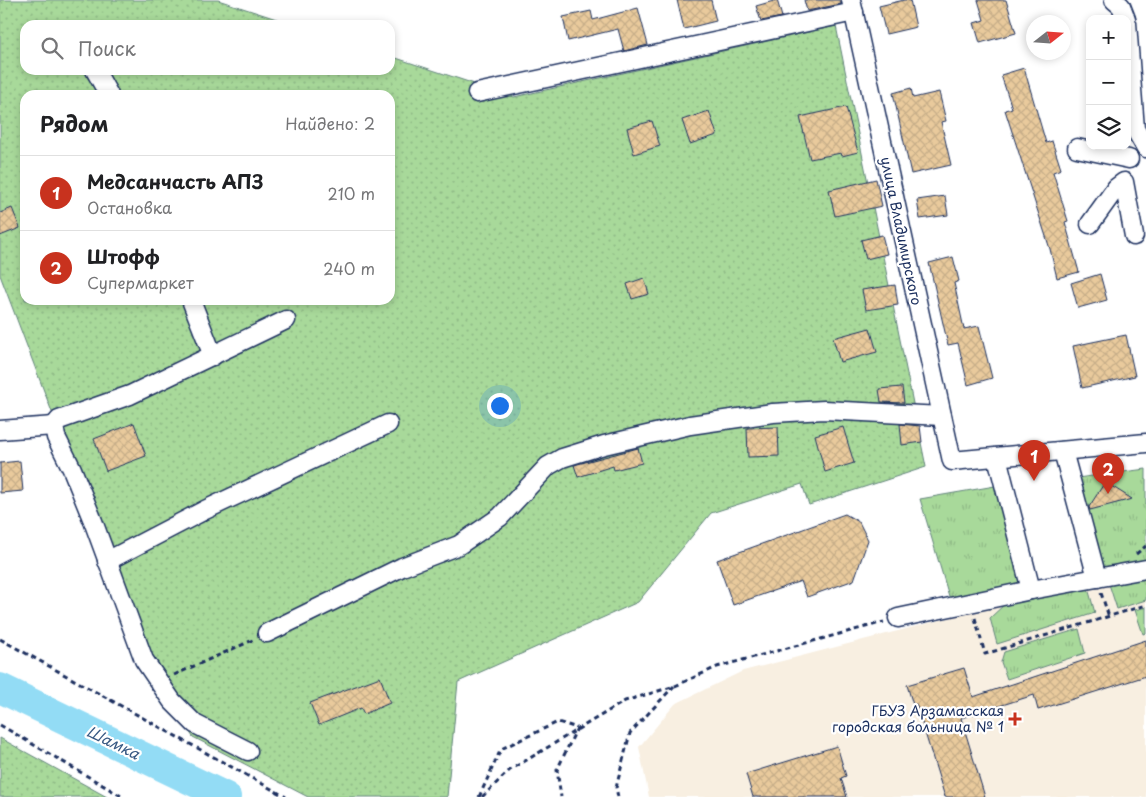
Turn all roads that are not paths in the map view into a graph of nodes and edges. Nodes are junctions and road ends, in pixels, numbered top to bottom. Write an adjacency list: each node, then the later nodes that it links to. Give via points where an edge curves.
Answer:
1 (1114, 0): 3 (street)
2 (853, 6): 7 (street); 17 (street, улица Владимирского)
3 (1124, 15)
4 (1130, 60): 9 (street, via 1135,129)
5 (98, 75): 6 (street)
6 (106, 90)
7 (477, 93)
8 (1077, 148): 10 (street)
9 (1145, 148): 10 (street)
10 (1129, 159): 11 (street)
11 (1124, 182): 12 (street); 13 (street)
12 (1090, 224)
13 (1134, 236)
14 (193, 305): 16 (street)
15 (286, 320): 16 (street)
16 (213, 356): 19 (street, via 130,395 58,420)
17 (942, 416): 23 (street, улица Владимирского, via 952,461); 29 (street, via 824,410 773,413 690,425 562,458 548,466 500,517 459,544 402,567)
18 (388, 424): 24 (street, via 205,510)
19 (54, 426): 20 (street); 24 (street)
20 (0, 430)
21 (1146, 443): 22 (street)
22 (1063, 451): 23 (street); 26 (street)
23 (998, 457): 27 (street)
24 (108, 561): 30 (street, via 144,660 172,701 195,724)
25 (1146, 568): 26 (street)
26 (1097, 578): 27 (street)
27 (1031, 590): 28 (street)
28 (898, 618)
29 (267, 633)
30 (248, 751)

